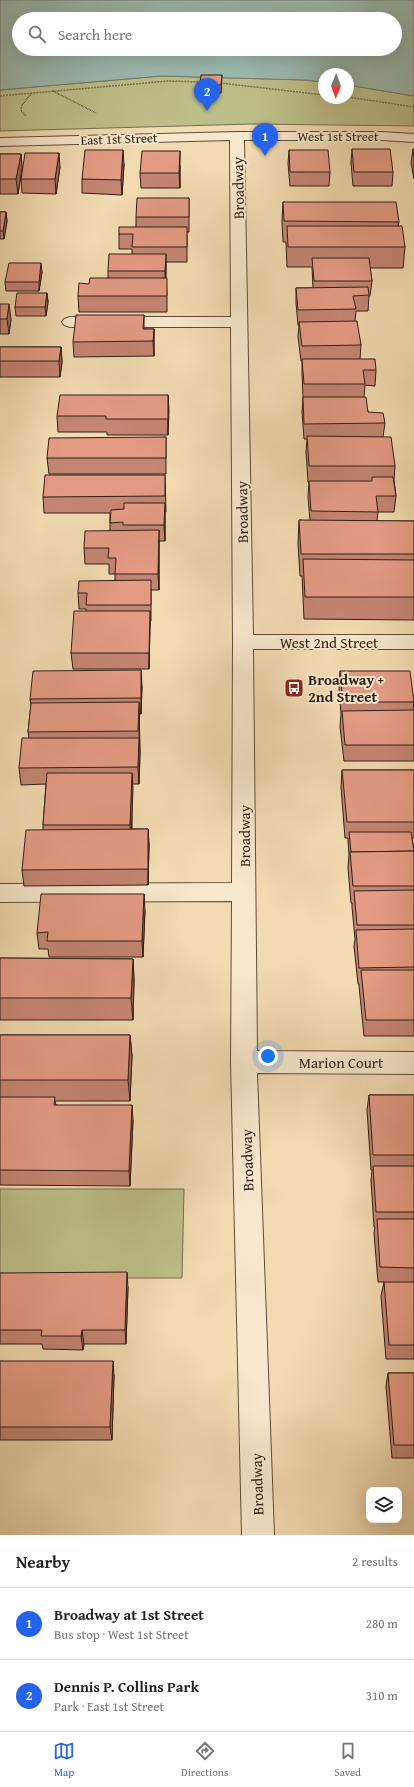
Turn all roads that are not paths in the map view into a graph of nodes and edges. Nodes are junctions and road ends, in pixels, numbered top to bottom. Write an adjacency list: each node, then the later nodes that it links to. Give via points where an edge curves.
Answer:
1 (237, 136): 2 (street, West 1st Street); 3 (street, East 1st Street); 5 (street, Broadway)
2 (414, 138)
3 (0, 142)
4 (70, 322): 5 (street)
5 (239, 322): 6 (street, Broadway)
6 (243, 642): 7 (street, West 2nd Street); 8 (street, Broadway)
7 (414, 642)
8 (244, 892): 9 (street); 10 (street, Broadway)
9 (0, 893)
10 (244, 1062): 11 (street, Marion Court); 12 (street, Broadway)
11 (414, 1063)
12 (258, 1535)

